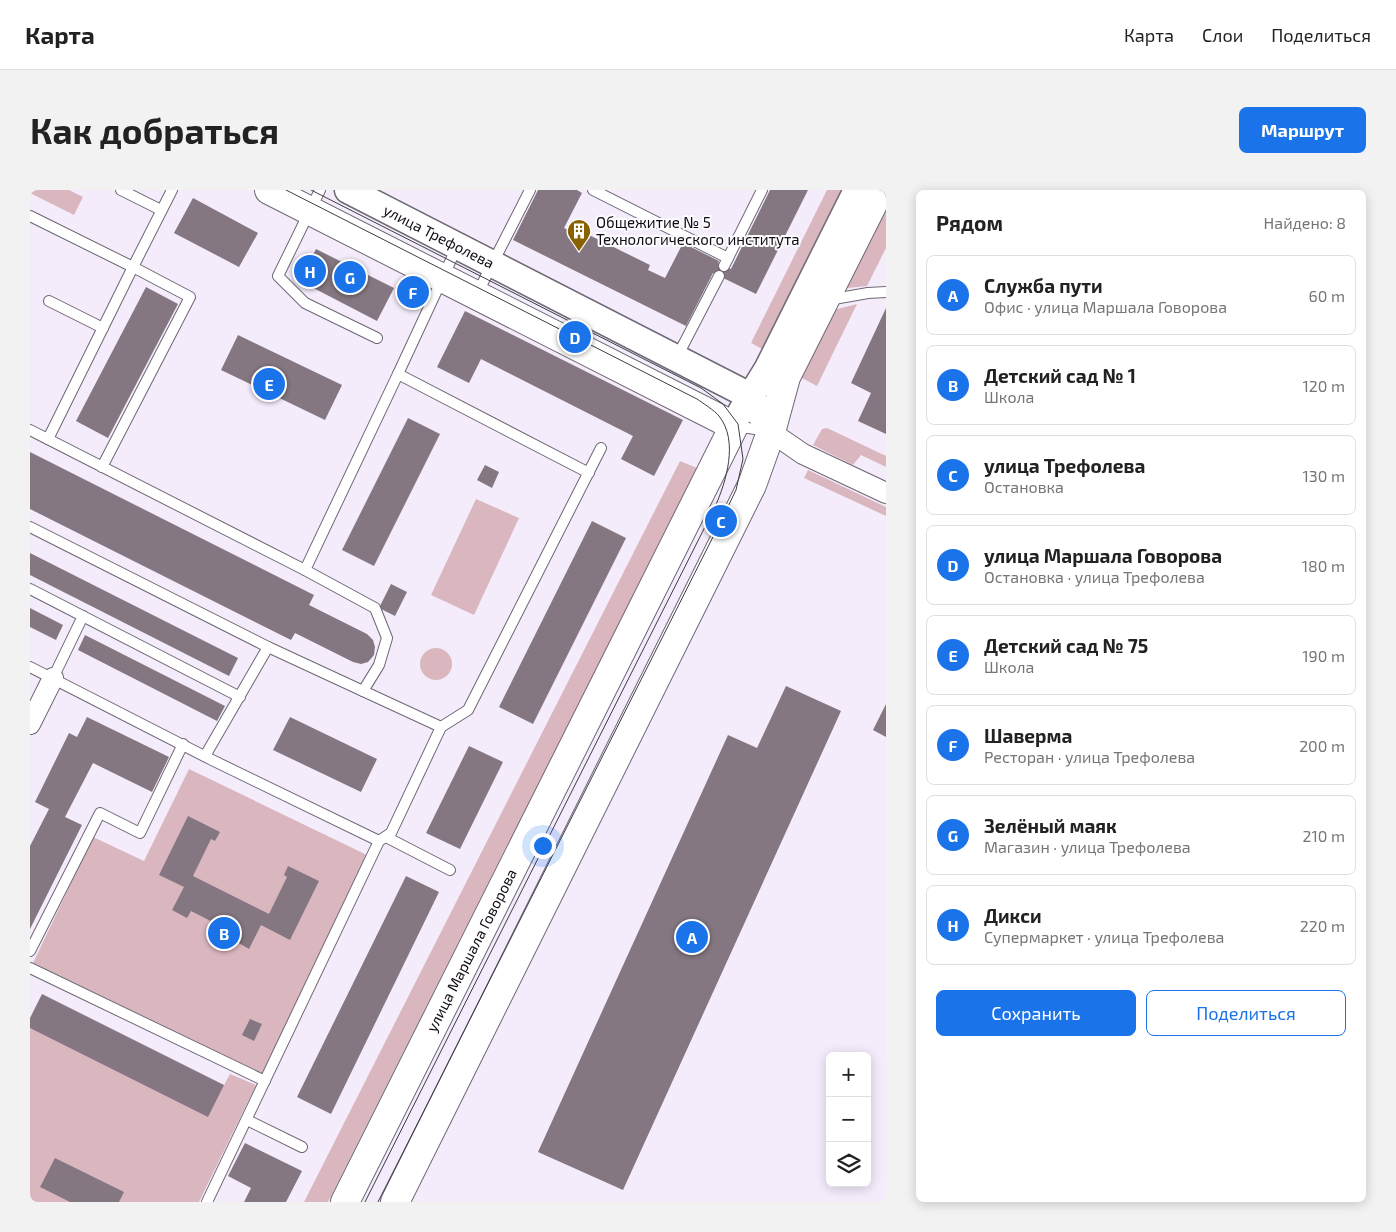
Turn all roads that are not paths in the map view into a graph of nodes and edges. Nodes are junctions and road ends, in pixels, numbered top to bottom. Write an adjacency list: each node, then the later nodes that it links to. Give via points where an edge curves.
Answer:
1 (121, 190): 10 (lane)
2 (172, 190): 10 (lane)
3 (348, 190): 12 (street, улица Трефолева)
4 (530, 190): 13 (lane)
5 (593, 190): 6 (lane, via 726,262)
6 (762, 190)
7 (857, 190): 19 (street, улица Маршала Говорова)
8 (880, 190): 19 (main road, улица Маршала Говорова)
9 (297, 196): 16 (main road); 22 (lane, via 278,276 305,302)
10 (162, 210): 14 (lane)
11 (30, 216): 14 (lane)
12 (458, 246): 13 (street, улица Трефолева); 16 (lane)
13 (492, 263): 18 (lane); 23 (street, улица Трефолева)
14 (133, 267): 21 (lane); 31 (lane, via 190,296)
15 (719, 276): 23 (lane)
16 (443, 278): 18 (main road); 24 (lane)
17 (886, 292): 19 (lane)
18 (477, 295): 26 (main road)
19 (816, 297): 25 (street, улица Маршала Говорова); 28 (main road, улица Маршала Говорова, via 786,377)
20 (49, 301): 21 (lane)
21 (103, 328): 29 (lane)
22 (377, 338)
23 (676, 358): 25 (street, улица Трефолева)
24 (398, 374): 32 (lane); 35 (lane)
25 (750, 396): 26 (street, улица Маршала Говорова); 28 (street)
26 (734, 426): 28 (lane); 55 (main road, улица Маршала Говорова)
27 (30, 430): 29 (lane)
28 (771, 432): 33 (street, via 803,454); 56 (main road, улица Маршала Говорова, via 752,485)
29 (48, 439): 31 (lane)
30 (601, 448): 32 (lane)
31 (102, 467): 35 (lane)
32 (588, 473): 44 (lane, via 468,710)
33 (886, 493)
34 (30, 527): 38 (lane)
35 (304, 570): 41 (lane, via 374,608 388,638 379,665)
36 (30, 589): 37 (lane)
37 (83, 616): 40 (lane); 42 (lane)
38 (268, 647): 41 (lane); 42 (lane)
39 (30, 667): 40 (lane)
40 (53, 678): 43 (street); 45 (lane)
41 (363, 691): 44 (lane)
42 (240, 697): 46 (lane)
43 (30, 724)
44 (441, 727): 47 (lane, via 391,833)
45 (183, 744): 46 (lane); 49 (lane, via 140,833 100,813)
46 (206, 756): 47 (lane)
47 (382, 839): 48 (lane); 51 (lane)
48 (450, 870)
49 (30, 951)
50 (30, 968): 51 (lane)
51 (265, 1081): 52 (lane)
52 (247, 1120): 53 (lane); 54 (lane)
53 (302, 1147)
54 (207, 1202)
55 (345, 1202)
56 (395, 1202)

